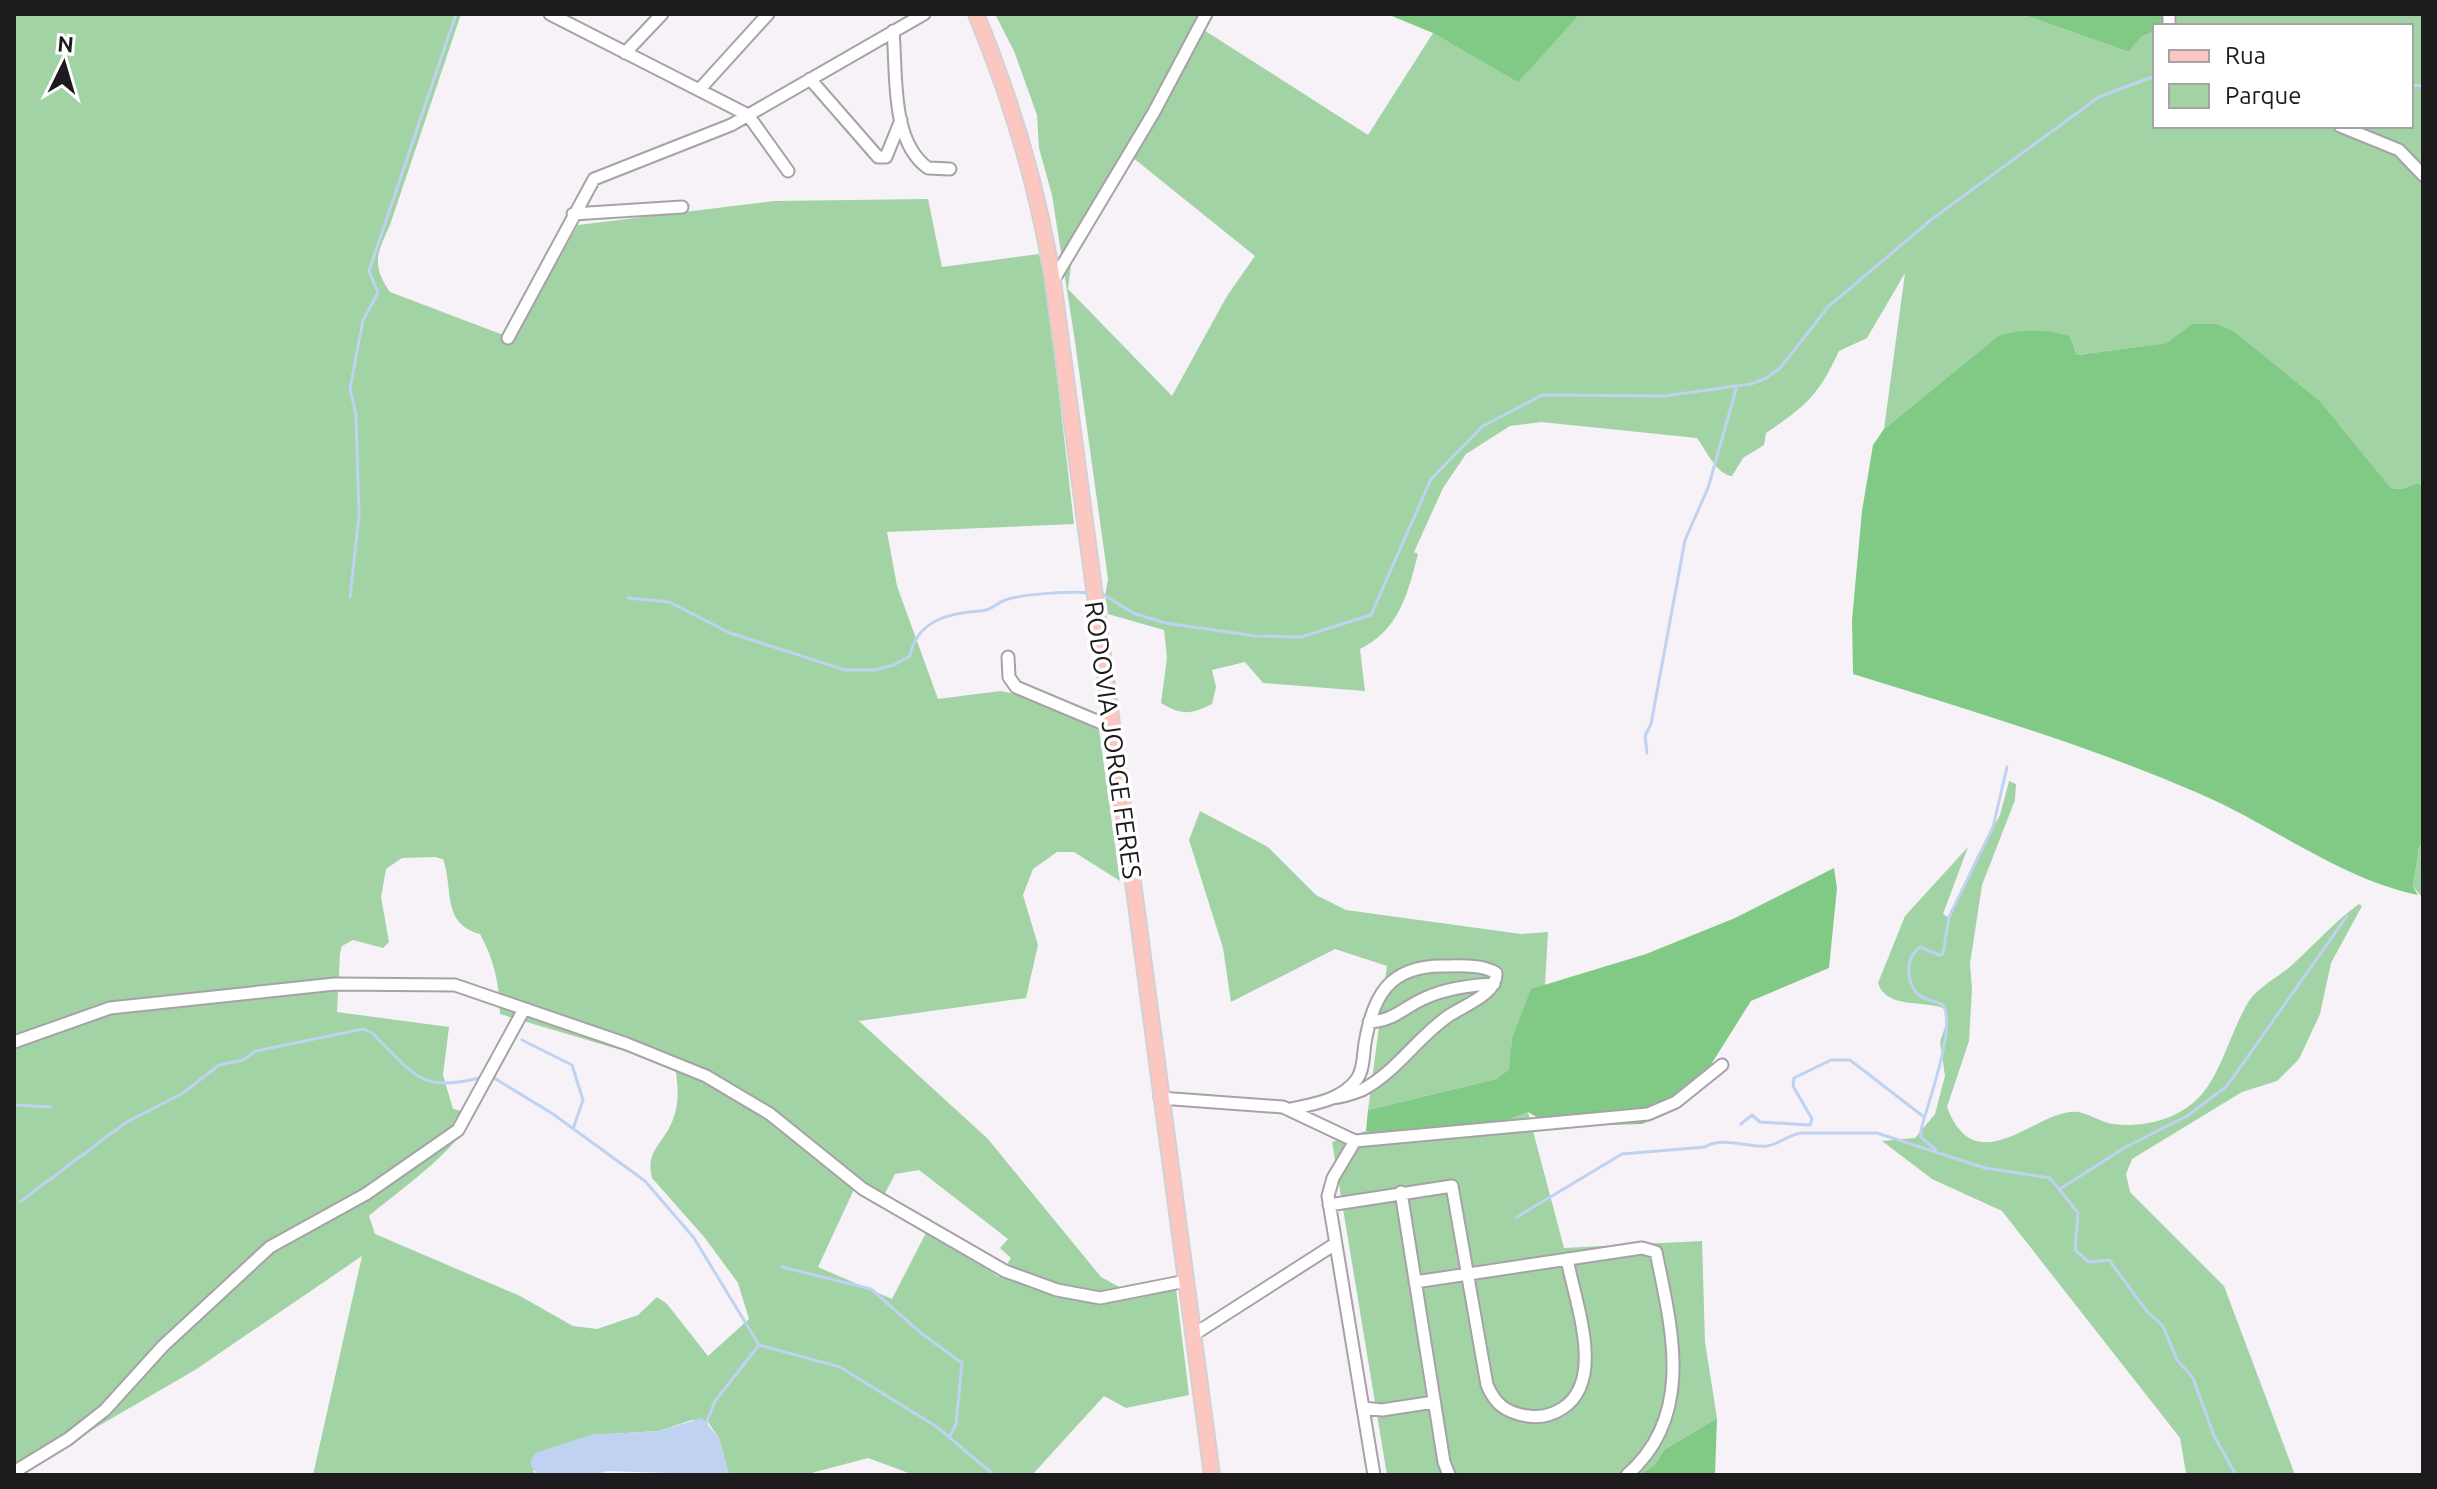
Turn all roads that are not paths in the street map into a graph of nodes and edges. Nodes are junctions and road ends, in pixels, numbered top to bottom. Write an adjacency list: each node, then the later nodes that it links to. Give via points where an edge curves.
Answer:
1 (550, 14): 8 (street)
2 (662, 14): 8 (street)
3 (768, 14): 10 (street)
4 (924, 14): 7 (street)
5 (976, 14): 19 (main road, RODOVIA JORGE FERES, via 1027,158)
6 (1206, 14): 19 (street)
7 (893, 31): 9 (street); 12 (street)
8 (625, 53): 10 (street)
9 (810, 79): 11 (street); 12 (street, via 880,158 888,154)
10 (699, 90): 11 (street)
11 (748, 115): 15 (street); 18 (street, via 604,173 591,183)
12 (901, 120): 14 (street, via 916,158 928,168)
13 (2345, 128): 16 (street, via 2399,150)
14 (950, 169)
15 (788, 171)
16 (2423, 175)
17 (682, 207): 18 (street)
18 (573, 214): 20 (street)
19 (1053, 281): 22 (main road, RODOVIA JORGE FERES)
20 (508, 338)
21 (1008, 657): 22 (street, via 1009,677 1016,687)
22 (1111, 727): 28 (main road, RODOVIA JORGE FERES)
23 (1494, 984): 25 (street, via 1445,991 1421,999 1394,1018); 25 (street, via 1496,973 1489,969 1408,970 1385,988); 29 (street, via 1446,1018 1381,1077)
24 (523, 1011): 26 (street, via 446,983 316,986 110,1008); 37 (street, via 627,1044 724,1086 770,1114 863,1189 1005,1271 1057,1290 1100,1298); 42 (street, via 458,1130 366,1194 270,1247 163,1346 105,1410)
25 (1369, 1022): 29 (street, via 1358,1077)
26 (14, 1042)
27 (1722, 1065): 31 (street, via 1676,1102 1648,1114)
28 (1160, 1098): 30 (street); 37 (main road, RODOVIA JORGE FERES)
29 (1332, 1098): 30 (street)
30 (1290, 1109): 31 (street)
31 (1355, 1141): 33 (street, via 1330,1184)
32 (1401, 1192): 33 (street); 36 (street, via 1452,1186); 38 (street)
33 (1329, 1205): 34 (street)
34 (1335, 1244): 39 (street); 41 (street)
35 (1567, 1259): 36 (street); 36 (street, via 1586,1357 1585,1379 1572,1402 1540,1417 1514,1413 1494,1400 1487,1385); 46 (street, via 1642,1248 1656,1252 1672,1337 1672,1396 1657,1440)
36 (1470, 1274): 38 (street)
37 (1186, 1281): 39 (main road, RODOVIA JORGE FERES)
38 (1415, 1282): 40 (street)
39 (1193, 1335): 43 (main road, RODOVIA JORGE FERES)
40 (1434, 1402): 41 (street); 45 (street)
41 (1364, 1408): 44 (street)
42 (14, 1472)
43 (1212, 1475)
44 (1374, 1475)
45 (1449, 1475)
46 (1627, 1475)

